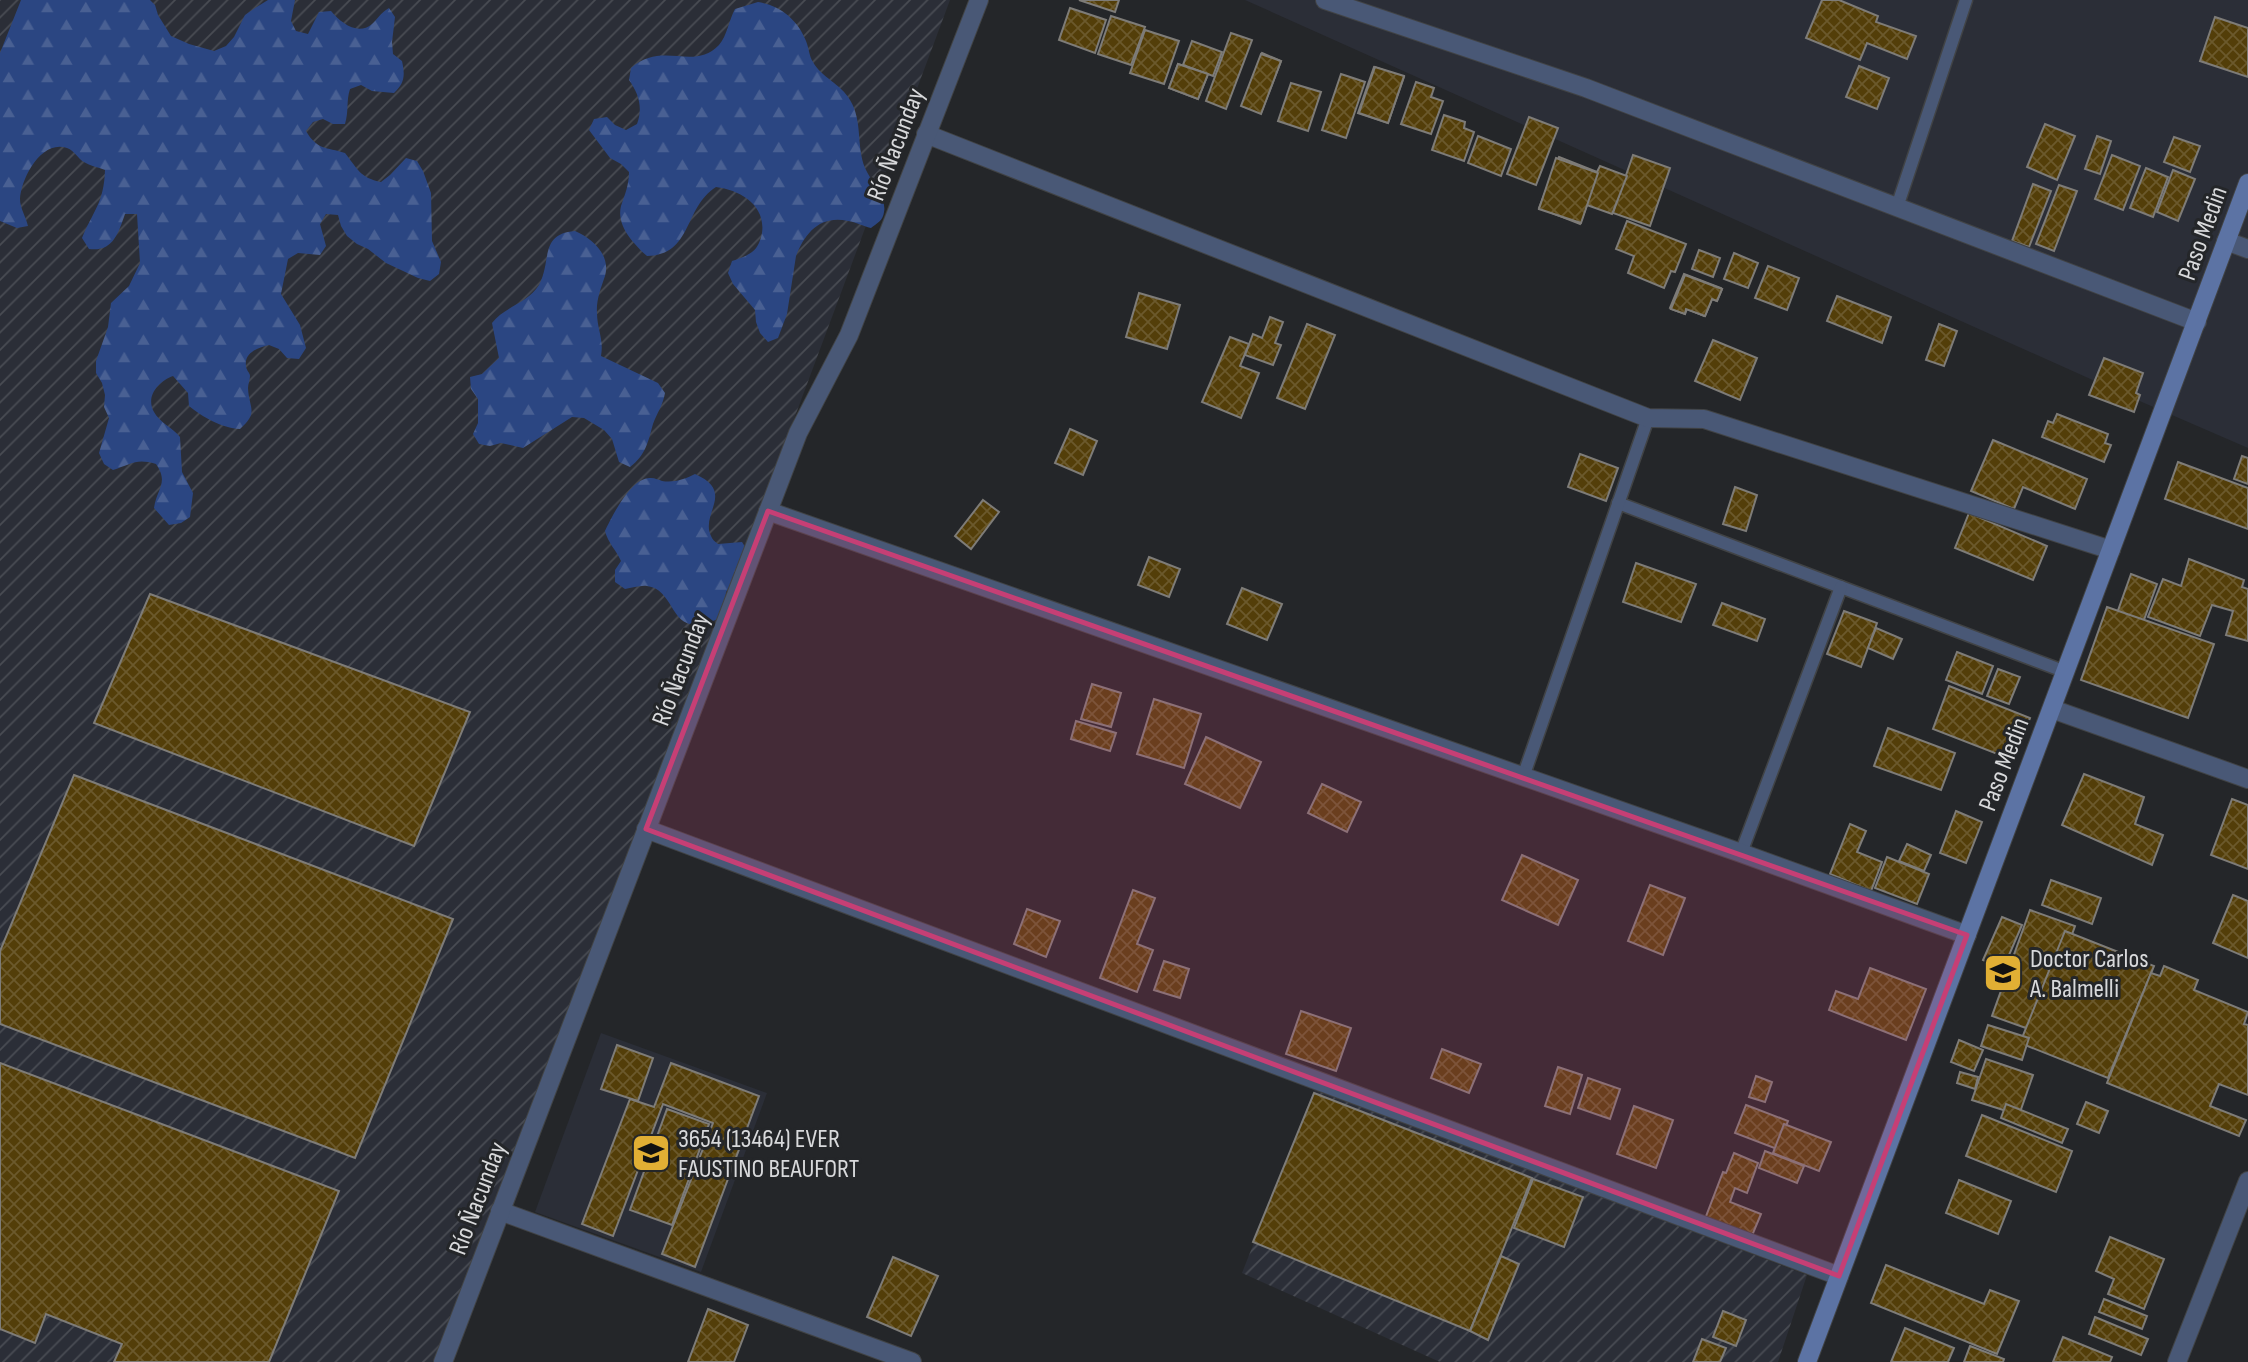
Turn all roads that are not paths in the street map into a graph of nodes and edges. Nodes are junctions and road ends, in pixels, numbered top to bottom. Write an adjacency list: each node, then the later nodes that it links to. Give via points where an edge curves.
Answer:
1 (979, 0): 4 (street, Río Ñacunday)
2 (1325, 0): 6 (street, via 1586,88)
3 (1966, 0): 6 (lane)
4 (926, 134): 10 (street); 12 (street, Río Ñacunday, via 849,335 798,433)
5 (2248, 183): 7 (street, Paso Medin)
6 (1897, 207): 9 (street)
7 (2226, 241): 8 (street); 9 (street, Paso Medin)
8 (2248, 249)
9 (2197, 322): 13 (street, Paso Medin)
10 (1648, 418): 11 (lane); 13 (street, via 1704,419)
11 (1618, 503): 14 (lane); 17 (lane)
12 (768, 511): 17 (street); 19 (street, Río Ñacunday)
13 (2111, 550): 15 (street, Paso Medin)
14 (1841, 587): 15 (lane); 20 (lane)
15 (2066, 672): 16 (street, Paso Medin)
16 (2052, 709): 18 (street); 21 (street, Paso Medin)
17 (1523, 777): 20 (street)
18 (2248, 779)
19 (646, 829): 23 (street, Río Ñacunday); 24 (street)
20 (1741, 853): 21 (street)
21 (1967, 935): 24 (street, Paso Medin)
22 (2248, 1181): 28 (street)
23 (500, 1211): 25 (street, Río Ñacunday); 26 (street)
24 (1839, 1276): 27 (street, Paso Medin)
25 (443, 1362)
26 (912, 1362)
27 (1807, 1362)
28 (2177, 1362)

